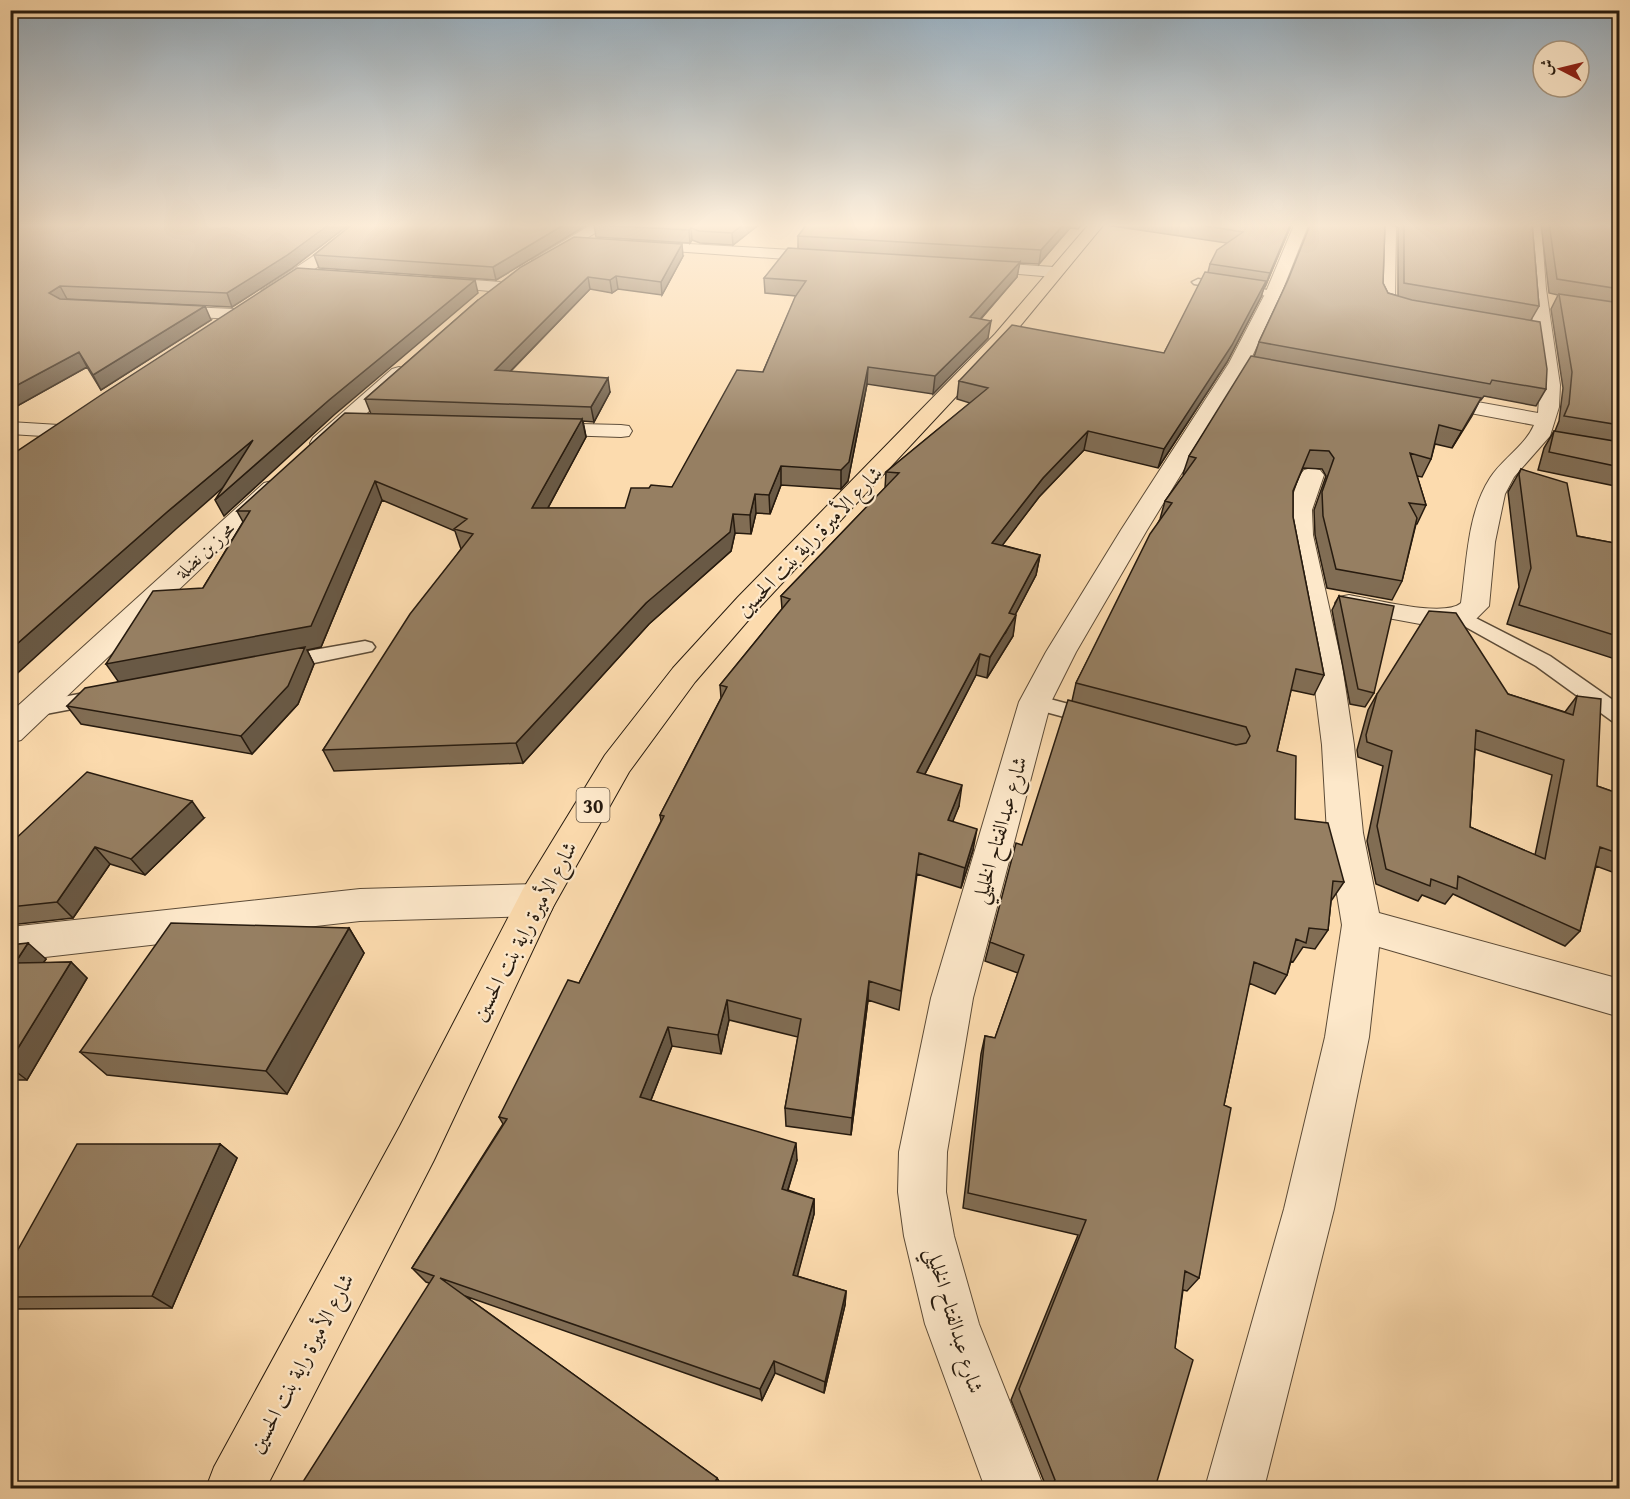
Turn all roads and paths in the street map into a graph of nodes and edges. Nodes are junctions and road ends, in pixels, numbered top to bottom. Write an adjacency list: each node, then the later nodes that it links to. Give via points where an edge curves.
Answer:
1 (268, 293): 12 (street)
2 (493, 293): 10 (street)
3 (1037, 293): 45 (main road, شارع الأميرة راية بنت الحسين / 30, via 1001,338 684,675 617,764)
4 (1266, 293): 7 (lane)
5 (1387, 293): 13 (street, via 1387,300 1398,306)
6 (1539, 293): 8 (street)
7 (1273, 294): 39 (street, شارع عبدالفتاح الخليلي, via 1251,365 1128,540)
8 (1539, 299): 9 (street); 15 (street)
9 (1562, 303)
10 (474, 307)
11 (139, 310): 12 (street)
12 (235, 314): 16 (street)
13 (1440, 314)
14 (1520, 327): 15 (street)
15 (1542, 331): 24 (street, via 1551,389)
16 (207, 333)
17 (416, 359): 20 (street)
18 (1410, 395): 24 (street)
19 (79, 417): 25 (street)
20 (344, 422): 21 (street); 29 (street)
21 (379, 424)
22 (10, 428): 25 (street)
23 (519, 428): 26 (street)
24 (1542, 430): 27 (street); 33 (street, via 1513,462 1496,489 1484,533 1475,606)
25 (59, 431): 28 (street)
26 (621, 431)
27 (1561, 443)
28 (30, 449)
29 (309, 454)
30 (291, 471): 40 (street, محرز بن نضلة)
31 (1312, 475): 32 (street, via 1303,498 1300,525)
32 (1313, 596): 33 (street, via 1431,617); 46 (street, via 1327,665 1345,833)
33 (1461, 617): 35 (lane)
34 (365, 647): 37 (lane)
35 (1543, 661): 36 (lane); 42 (lane)
36 (1564, 662)
37 (260, 666)
38 (119, 693): 40 (lane)
39 (1035, 702): 43 (lane); 50 (street, شارع عبدالفتاح الخليلي, via 952,998 923,1152 922,1192 929,1236 952,1324)
40 (38, 708): 41 (lane); 44 (street, محرز بن نضلة)
41 (10, 713)
42 (1620, 716)
43 (1114, 724)
44 (10, 732)
45 (537, 900): 47 (street, via 360,904); 49 (main road, شارع الأميرة راية بنت الحسين / 30, via 417,1143)
46 (1362, 926): 48 (street); 51 (street, via 1347,1037 1309,1209)
47 (10, 944)
48 (1620, 998)
49 (235, 1488)
50 (1014, 1488)
51 (1234, 1488)

